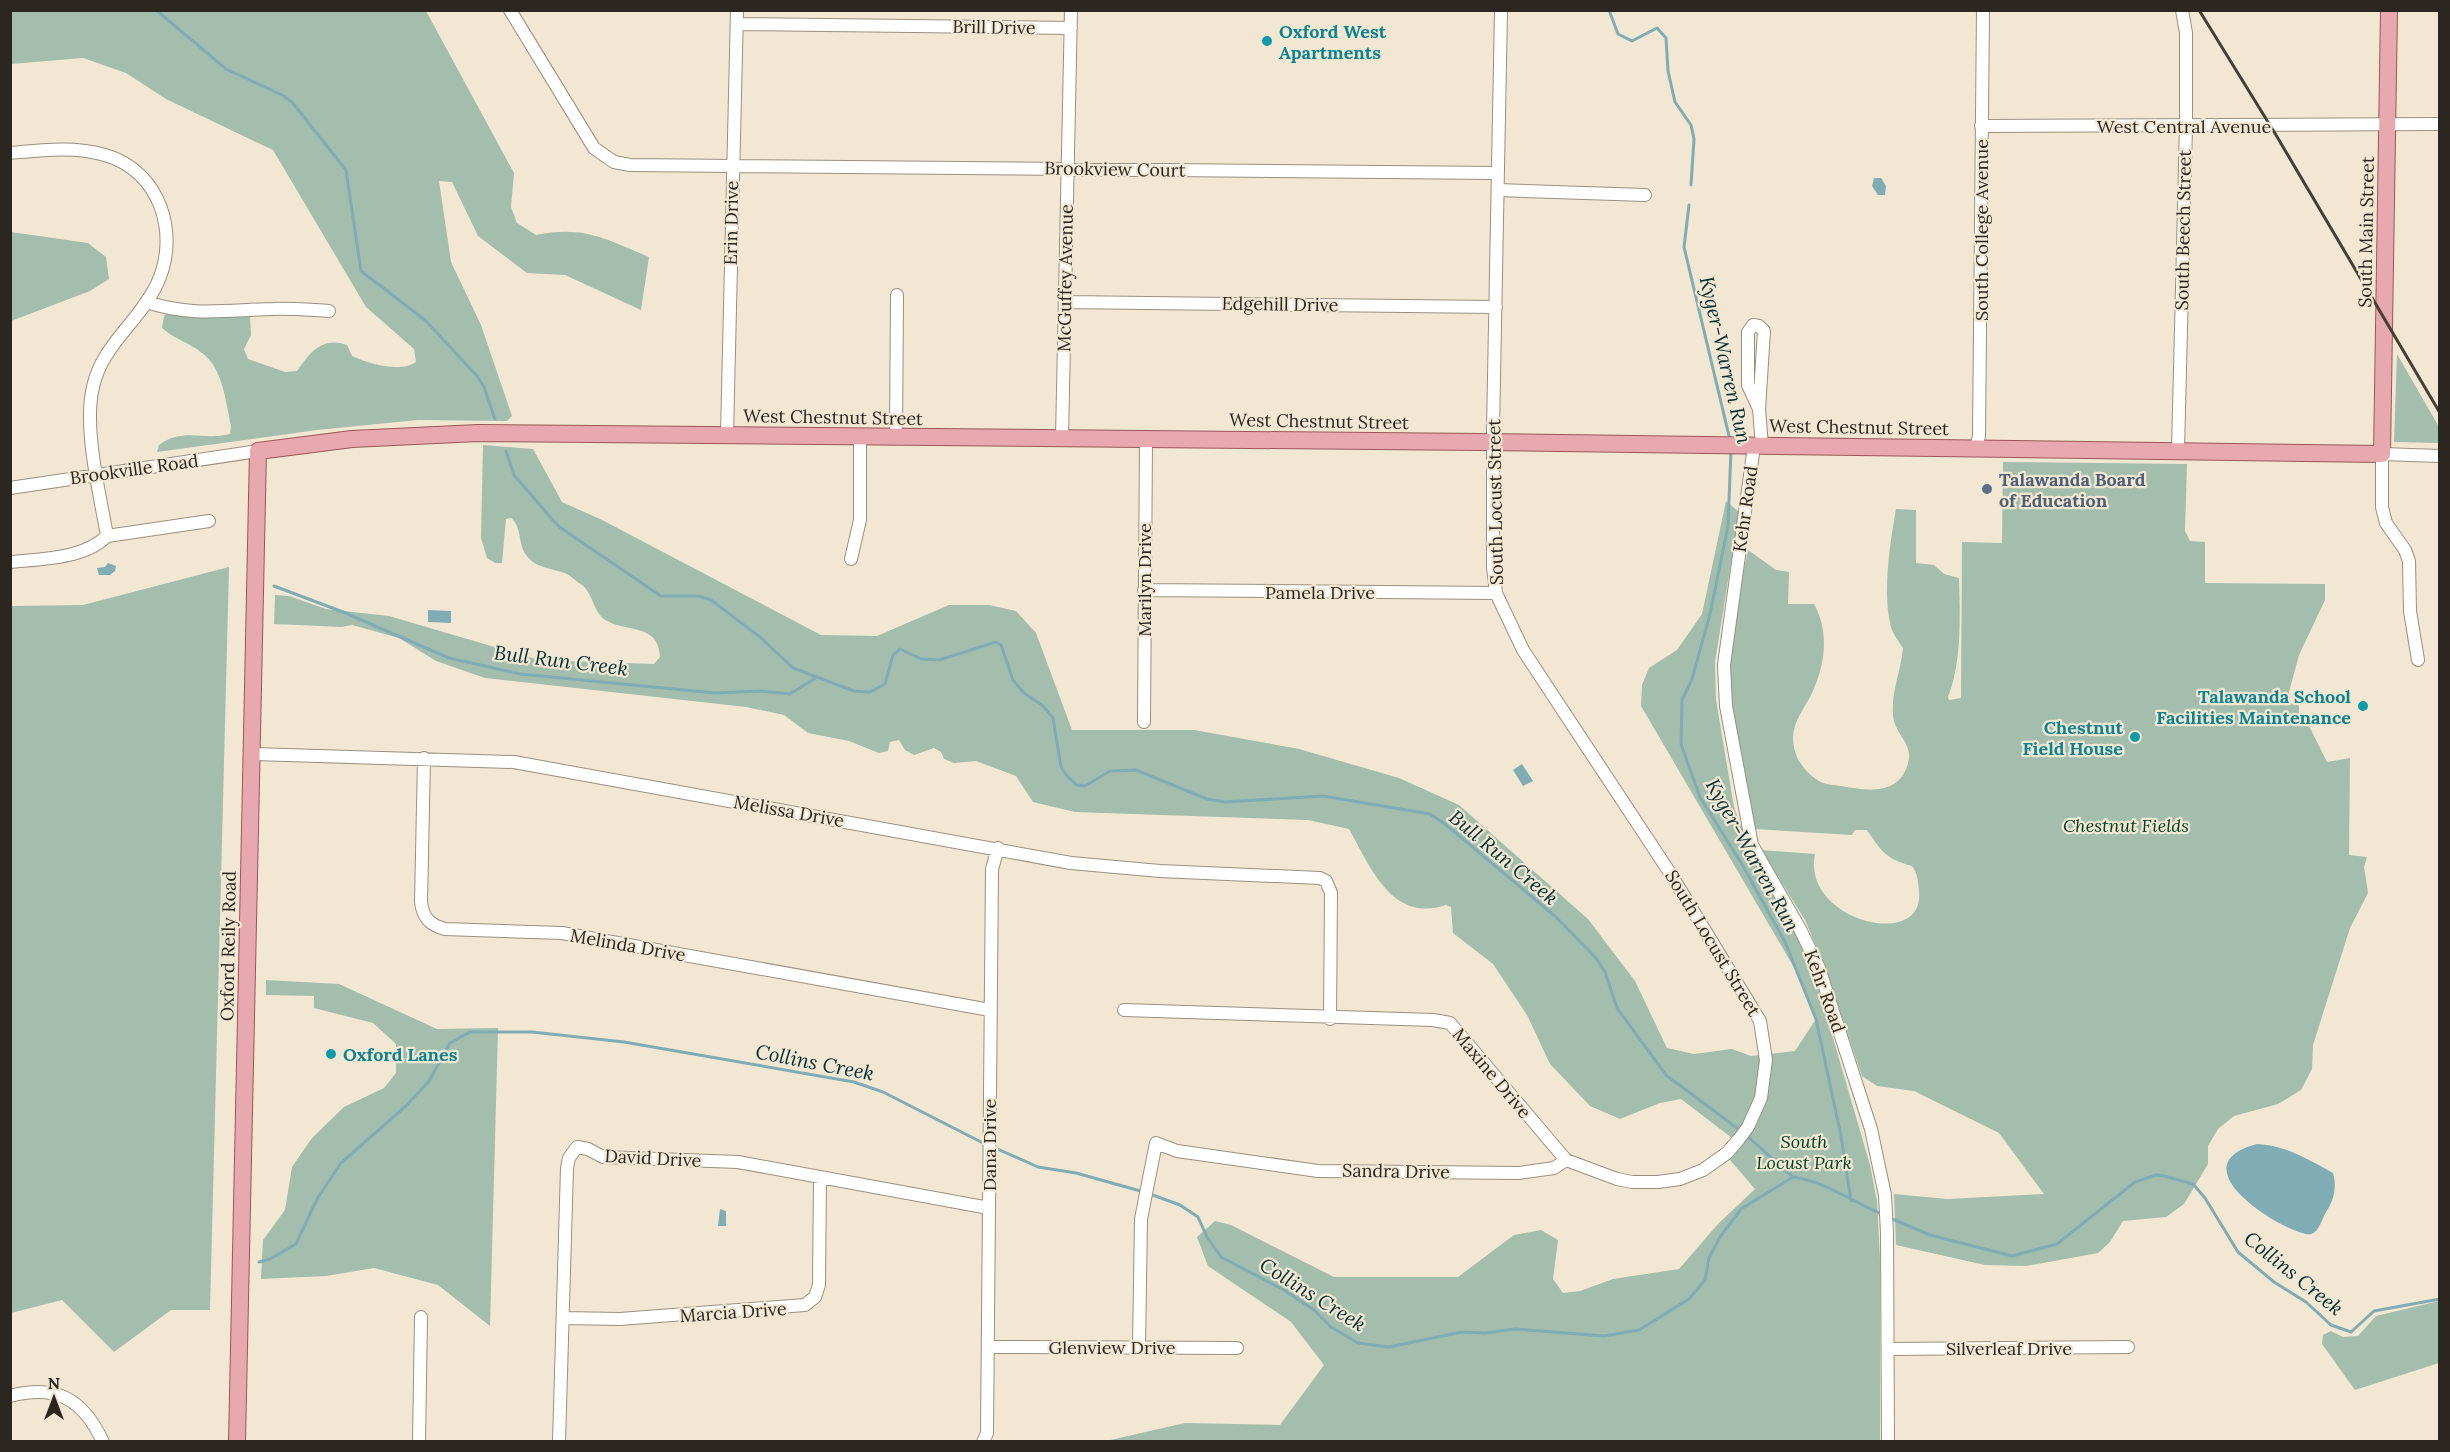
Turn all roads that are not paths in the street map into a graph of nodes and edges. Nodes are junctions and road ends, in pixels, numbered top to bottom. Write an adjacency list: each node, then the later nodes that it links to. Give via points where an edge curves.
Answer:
1 (510, 10): 15 (street, Brookview Court, via 594,148 603,156 630,165)
2 (737, 10): 8 (street, Erin Drive)
3 (1071, 10): 9 (street, McGuffey Avenue)
4 (1501, 10): 17 (street, South Locust Street)
5 (1983, 10): 12 (street, South College Avenue)
6 (2182, 10): 13 (street, South Beech Street, via 2186,33)
7 (2389, 10): 11 (main road, South Main Street)
8 (737, 24): 9 (street, Brill Drive); 15 (street, Erin Drive)
9 (1071, 28): 16 (street, McGuffey Avenue)
10 (2439, 124): 11 (street, West Central Avenue)
11 (2387, 125): 13 (street, West Central Avenue); 36 (main road, South Main Street)
12 (1981, 126): 13 (street, West Central Avenue); 33 (street, South College Avenue)
13 (2186, 126): 34 (street, South Beech Street)
14 (10, 153): 21 (street, via 78,150 107,155 130,167 150,187 165,211 168,240 165,263)
15 (732, 166): 16 (street, Brookview Court); 26 (street, Erin Drive)
16 (1068, 169): 17 (street, Brookview Court); 22 (street, McGuffey Avenue)
17 (1498, 173): 18 (street, South Locust Street)
18 (1498, 190): 19 (street); 23 (street, South Locust Street)
19 (1645, 195)
20 (897, 295): 28 (street)
21 (147, 302): 24 (street, via 197,313); 38 (street, via 111,346 95,379 90,406)
22 (1065, 302): 23 (street, Edgehill Drive); 29 (street, McGuffey Avenue)
23 (1496, 307): 31 (street, South Locust Street)
24 (329, 311)
25 (1759, 409): 25 (street, via 1764,331 1753,326 1748,332 1748,385); 32 (street, Kehr Road)
26 (728, 435): 27 (main road, West Chestnut Street); 35 (main road, West Chestnut Street, via 430,433)
27 (860, 436): 28 (main road, West Chestnut Street); 42 (street, via 860,520)
28 (896, 437): 29 (main road, West Chestnut Street)
29 (1062, 438): 30 (main road, West Chestnut Street)
30 (1146, 439): 31 (main road, West Chestnut Street); 44 (street, Marilyn Drive)
31 (1494, 442): 32 (main road, West Chestnut Street); 45 (street, South Locust Street)
32 (1745, 446): 33 (main road, West Chestnut Street); 63 (street, Kehr Road, via 1724,665 1725,706 1752,845 1819,968 1871,1129 1885,1195)
33 (1976, 448): 34 (main road, West Chestnut Street)
34 (2178, 450): 36 (main road, West Chestnut Street)
35 (258, 452): 38 (street, Brookville Road); 48 (main road, Oxford Reily Road)
36 (2382, 454): 37 (street); 46 (street, via 2382,507 2386,523 2409,561 2410,611)
37 (2439, 456)
38 (97, 474): 39 (street, Brookville Road); 41 (street)
39 (10, 488)
40 (208, 521): 41 (street)
41 (107, 536): 43 (street, via 81,551)
42 (852, 559)
43 (10, 562)
44 (1144, 590): 45 (street, Pamela Drive); 47 (street, Marilyn Drive)
45 (1496, 593): 54 (street, South Locust Street, via 1523,650 1670,873 1764,1033 1766,1060 1761,1098 1739,1139 1703,1170 1680,1179 1632,1182)
46 (2418, 660)
47 (1144, 722)
48 (251, 754): 49 (street, Melissa Drive); 66 (main road, Oxford Reily Road)
49 (424, 759): 50 (street, Melissa Drive, via 514,762); 51 (street, Melinda Drive, via 421,902 422,912 435,926 562,933)
50 (998, 848): 51 (street, Dana Drive, via 992,869); 53 (street, Melissa Drive, via 1083,865 1313,877 1326,881 1331,893)
51 (990, 1010): 56 (street, Dana Drive)
52 (1124, 1010): 53 (street, Maxine Drive)
53 (1330, 1018): 54 (street, Maxine Drive, via 1450,1023)
54 (1566, 1160): 60 (street, Sandra Drive, via 1554,1168 1519,1173 1318,1171 1177,1150 1159,1143 1154,1146 1145,1193)
55 (820, 1177): 56 (street, David Drive); 58 (street, Marcia Drive, via 819,1285 805,1305 620,1319); 58 (street, David Drive, via 738,1162 603,1157 577,1147 567,1168)
56 (989, 1208): 59 (street, Dana Drive)
57 (421, 1317): 67 (street)
58 (563, 1318): 68 (street, David Drive)
59 (988, 1347): 60 (street, Glenview Drive); 69 (street, Dana Drive, via 987,1433)
60 (1139, 1347): 62 (street, Glenview Drive)
61 (2128, 1347): 63 (street, Silverleaf Drive)
62 (1237, 1348)
63 (1890, 1349): 70 (street, Kehr Road)
64 (10, 1396): 65 (street, via 30,1391 63,1396 92,1419)
65 (103, 1442)
66 (237, 1442)
67 (419, 1442)
68 (559, 1442)
69 (983, 1442)
70 (1888, 1442)

